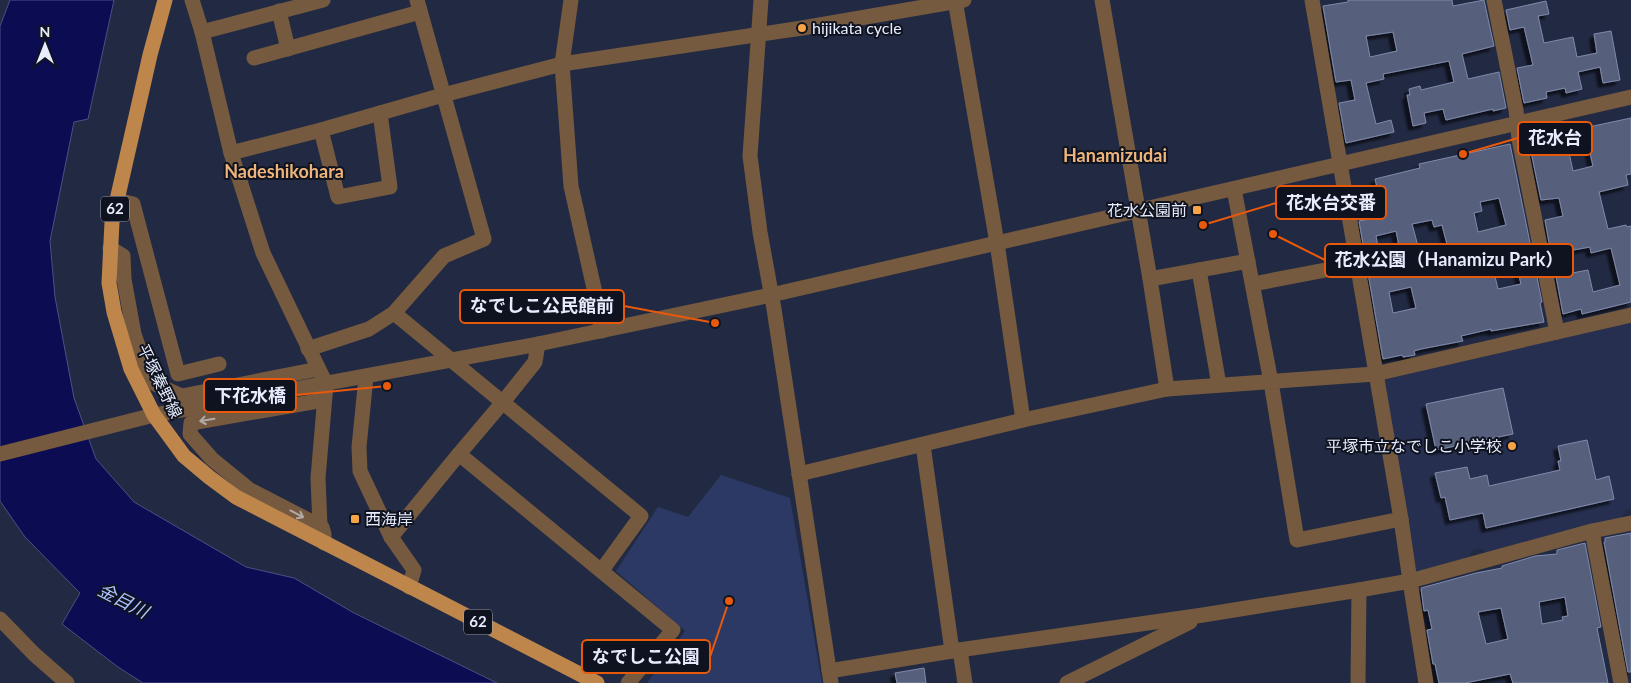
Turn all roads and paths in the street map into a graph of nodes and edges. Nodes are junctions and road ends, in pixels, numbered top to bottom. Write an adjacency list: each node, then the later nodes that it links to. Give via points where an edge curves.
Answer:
1 (165, 0): 25 (main road, 平塚秦野線 / 62)
2 (192, 0): 12 (street)
3 (324, 0): 11 (street)
4 (571, 0): 16 (street)
5 (761, 0): 13 (street)
6 (1102, 0): 26 (street)
7 (1312, 0): 23 (street)
8 (1494, 0): 20 (street)
9 (958, 1): 13 (street); 27 (street)
10 (418, 6): 14 (street); 17 (street)
11 (279, 12): 12 (street); 14 (street)
12 (202, 32): 22 (street)
13 (759, 35): 16 (street); 34 (street, via 750,156)
14 (288, 49): 15 (street)
15 (254, 58)
16 (562, 64): 17 (street); 37 (street, via 572,186)
17 (443, 95): 19 (street); 35 (street, via 484,240 444,256)
18 (1631, 97): 20 (street)
19 (380, 113): 21 (street); 21 (street, via 390,187 338,197)
20 (1517, 124): 23 (street); 38 (street)
21 (321, 130): 22 (street)
22 (231, 153): 40 (street, via 263,253)
23 (1340, 165): 24 (street); 30 (street)
24 (1234, 189): 26 (street); 29 (street)
25 (117, 200): 28 (main road, 平塚秦野線 / 62); 42 (street, via 133,204 178,374)
26 (1138, 211): 27 (street); 32 (street)
27 (996, 243): 34 (street); 53 (street)
28 (110, 248): 43 (street, via 123,256 134,334 147,372 155,384 182,396); 52 (main road, 平塚秦野線 / 62, via 109,283 116,321 131,369)
29 (1248, 261): 31 (street); 33 (street)
30 (1357, 264): 33 (street); 44 (street)
31 (1199, 270): 32 (street); 48 (street)
32 (1150, 279): 49 (street)
33 (1252, 284): 46 (street)
34 (771, 295): 37 (street); 57 (street)
35 (394, 313): 40 (street, via 369,329); 41 (street)
36 (1631, 315): 38 (street)
37 (602, 331): 39 (street)
38 (1557, 332): 44 (street)
39 (538, 344): 41 (street); 51 (street, via 535,362)
40 (308, 349): 43 (street)
41 (452, 360): 45 (street); 51 (street)
42 (219, 364)
43 (318, 369): 47 (street)
44 (1375, 374): 46 (street); 58 (street)
45 (366, 377): 47 (street); 62 (street, via 359,447 360,471)
46 (1271, 382): 48 (street); 58 (street, via 1297,540)
47 (326, 384): 50 (street); 52 (street)
48 (1219, 385): 49 (street)
49 (1167, 389): 53 (street)
50 (324, 400): 60 (street, via 318,478); 60 (street, one-way to 60, via 191,423 190,434 212,460 250,490)
51 (503, 402): 56 (street); 64 (street, via 641,516)
52 (154, 415): 55 (street); 63 (main road, 平塚秦野線 / 62, via 184,456 208,477 236,497)
53 (1023, 420): 54 (street)
54 (924, 445): 57 (street); 70 (street)
55 (0, 454)
56 (459, 454): 62 (street); 64 (street)
57 (798, 474): 71 (street)
58 (1401, 519): 65 (street)
59 (1631, 523): 61 (street)
60 (320, 526): 63 (street)
61 (1592, 531): 65 (street); 79 (street)
62 (391, 537): 66 (street, via 414,570)
63 (324, 543): 66 (main road, 平塚秦野線 / 62)
64 (602, 570): 74 (street, via 674,630)
65 (1410, 581): 67 (street); 78 (street)
66 (409, 587): 73 (main road, 平塚秦野線 / 62)
67 (1359, 590): 68 (street); 77 (street)
68 (1203, 615): 70 (street); 76 (street)
69 (0, 619): 72 (street)
70 (956, 651): 71 (street); 75 (street)
71 (830, 677)
72 (67, 683)
73 (597, 683)
74 (628, 683)
75 (965, 683)
76 (1067, 683)
77 (1358, 683)
78 (1426, 683)
79 (1621, 683)

